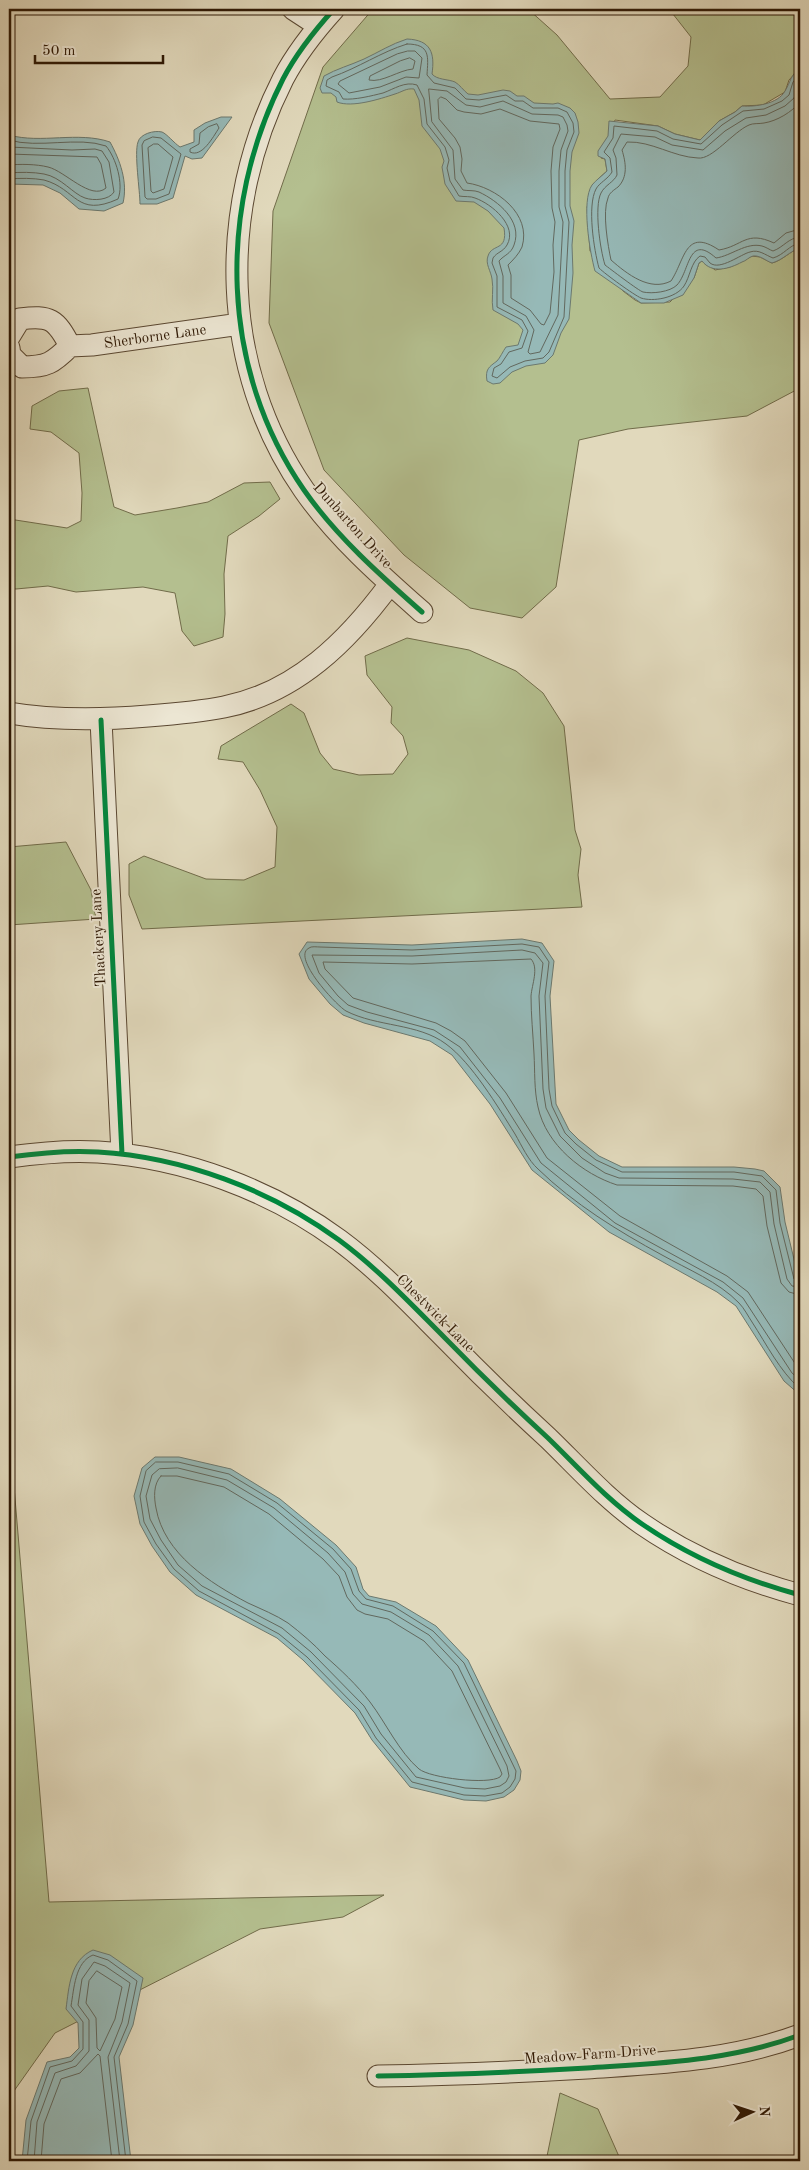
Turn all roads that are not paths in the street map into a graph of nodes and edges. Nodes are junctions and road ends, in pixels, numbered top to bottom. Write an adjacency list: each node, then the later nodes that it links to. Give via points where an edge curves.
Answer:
1 (293, 9): 3 (street)
2 (334, 9): 3 (street, Dunbarton Drive)
3 (319, 26): 4 (street, Dunbarton Drive, via 284,78 268,112 248,170 236,249)
4 (240, 324): 6 (street, Sherborne Lane); 8 (street, Dunbarton Drive, via 251,380 268,426 290,469 318,510)
5 (9, 337): 6 (street, via 20,319 41,316 60,327)
6 (70, 346): 7 (street, via 55,361 42,367 22,367 10,355)
7 (9, 348)
8 (390, 584): 9 (street, Dunbarton Drive); 11 (street, via 342,642 313,667 286,684 226,707)
9 (422, 612)
10 (9, 714): 11 (street)
11 (101, 720): 12 (street, Thackery Lane)
12 (122, 1154): 13 (street, Chestwick Lane, via 97,1152); 14 (street, Chestwick Lane, via 201,1170 240,1184 339,1240 391,1284 606,1495 641,1524 722,1569)
13 (9, 1157)
14 (800, 1596)
15 (800, 2035): 16 (street, Meadow Farm Drive, via 726,2056 458,2075)
16 (378, 2076)

